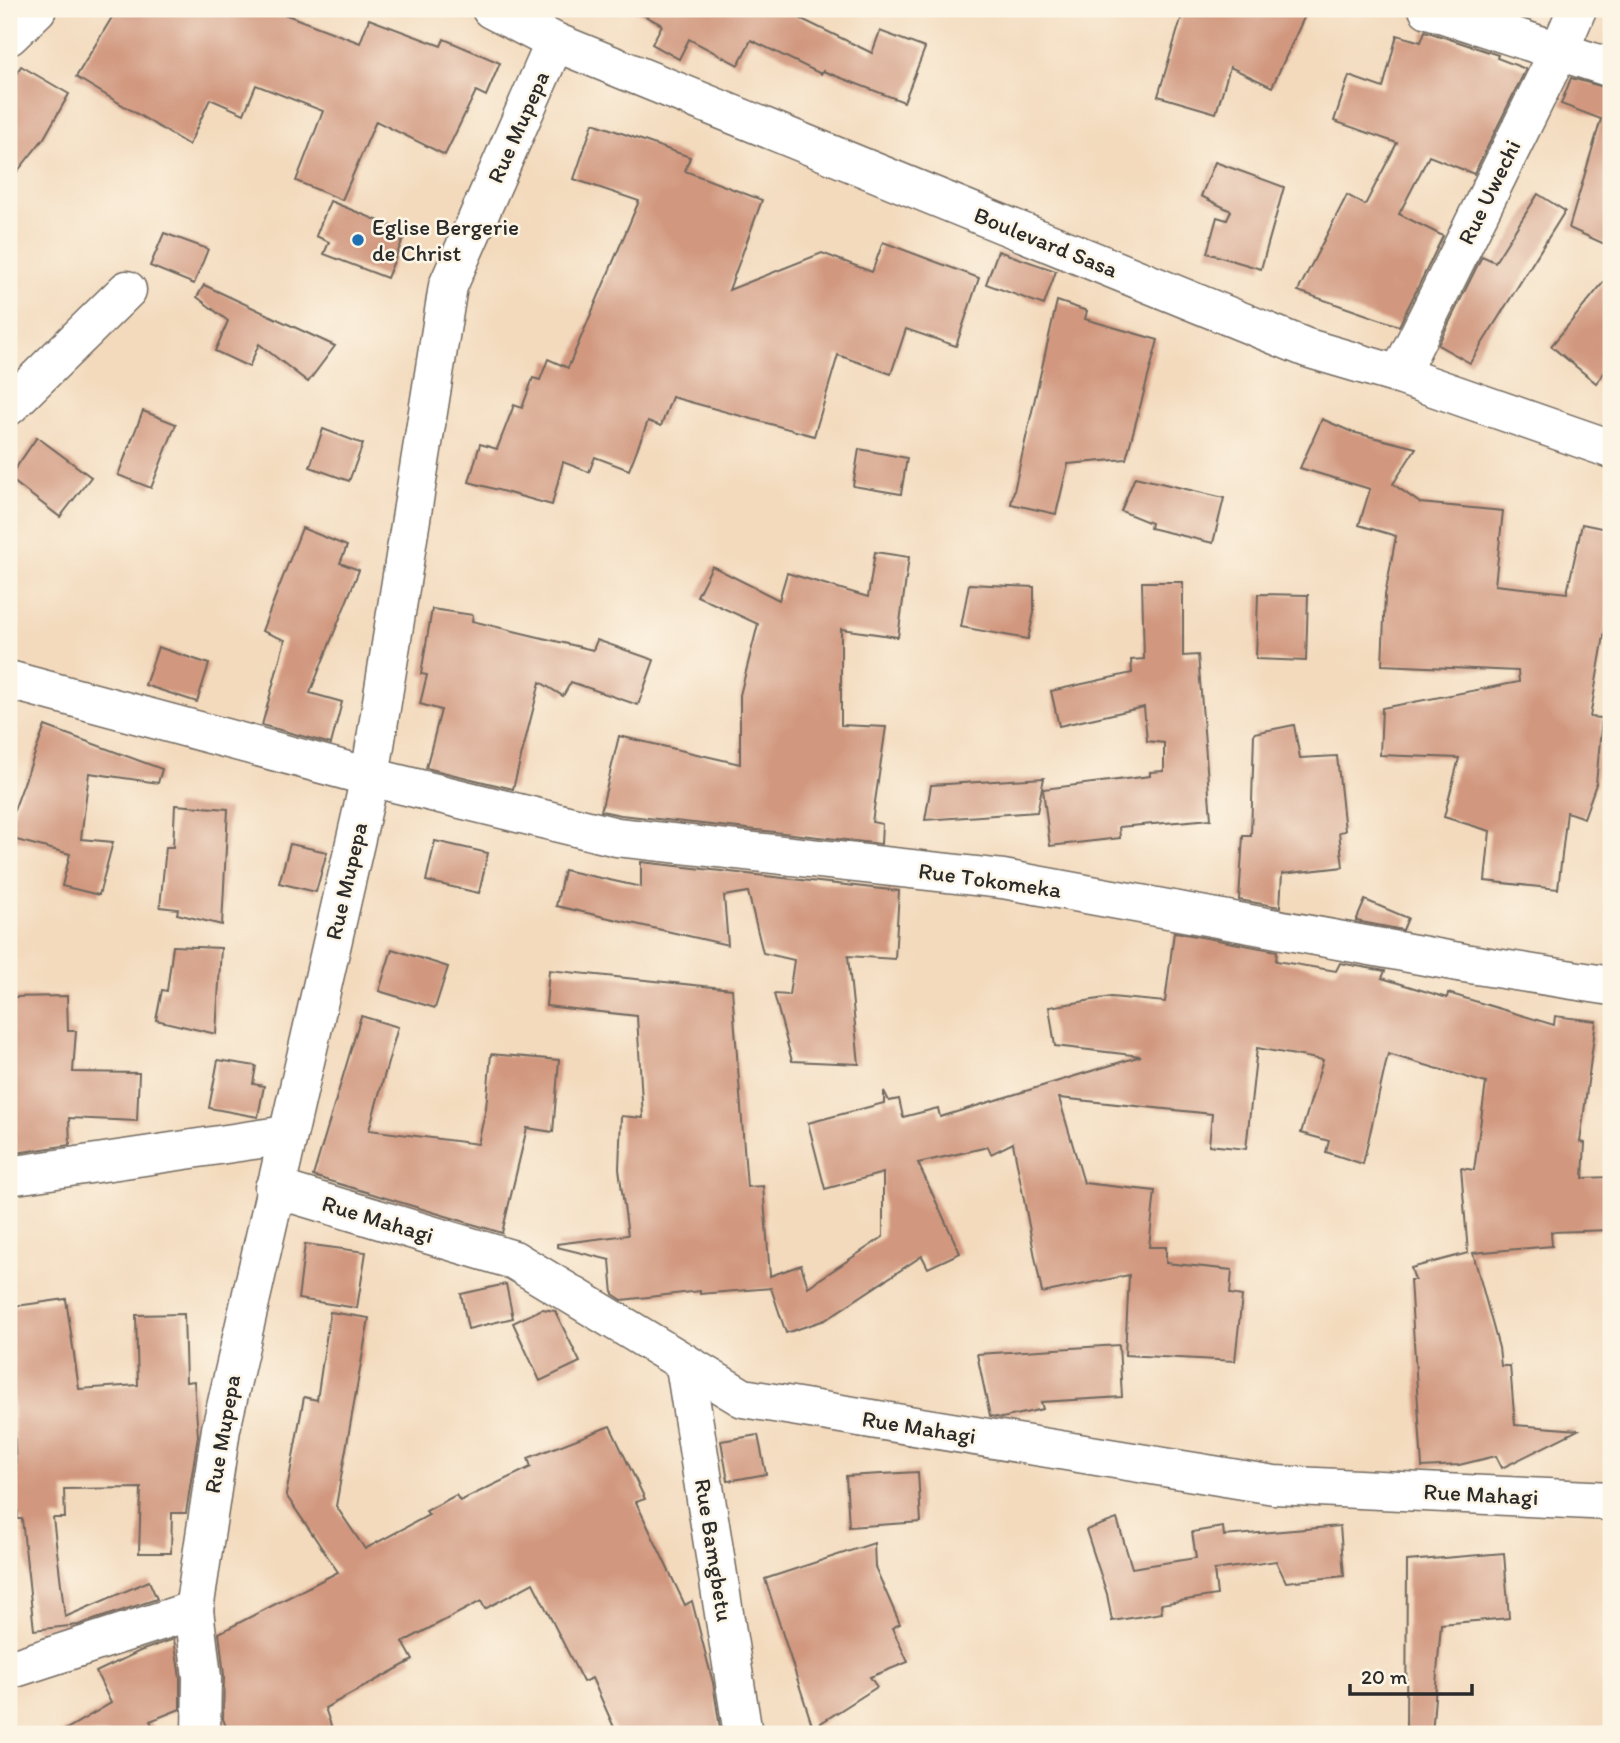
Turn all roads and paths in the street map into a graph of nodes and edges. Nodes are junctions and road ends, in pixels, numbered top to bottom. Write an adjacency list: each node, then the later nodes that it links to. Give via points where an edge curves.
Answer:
1 (37, 9): 5 (street)
2 (491, 9): 6 (street, Boulevard Sasa)
3 (1428, 9): 7 (street)
4 (1577, 9): 7 (street, Rue Uwechi)
5 (9, 36)
6 (555, 42): 10 (street, Boulevard Sasa, via 1307,348); 14 (street, Rue Mupepa, via 448,286)
7 (1560, 49): 8 (street); 10 (street, Rue Uwechi)
8 (1611, 68)
9 (127, 290): 11 (street)
10 (1399, 375): 12 (street, Boulevard Sasa)
11 (9, 406)
12 (1611, 449)
13 (9, 680): 14 (street, Rue Tokomeka)
14 (370, 776): 15 (street, Rue Tokomeka, via 617,837 1003,879); 16 (street, Rue Mupepa)
15 (1611, 986)
16 (286, 1135): 17 (street); 18 (street, Rue Mupepa)
17 (9, 1177)
18 (274, 1188): 19 (street, Rue Mahagi, via 514,1260); 21 (street, Rue Mupepa, via 221,1429)
19 (685, 1366): 20 (street, Rue Mahagi, via 743,1398 1274,1485); 24 (street, Rue Bamgbetu)
20 (1611, 1500)
21 (194, 1610): 22 (street); 23 (street, Rue Mupepa, via 202,1677)
22 (9, 1670)
23 (201, 1734)
24 (743, 1734)

